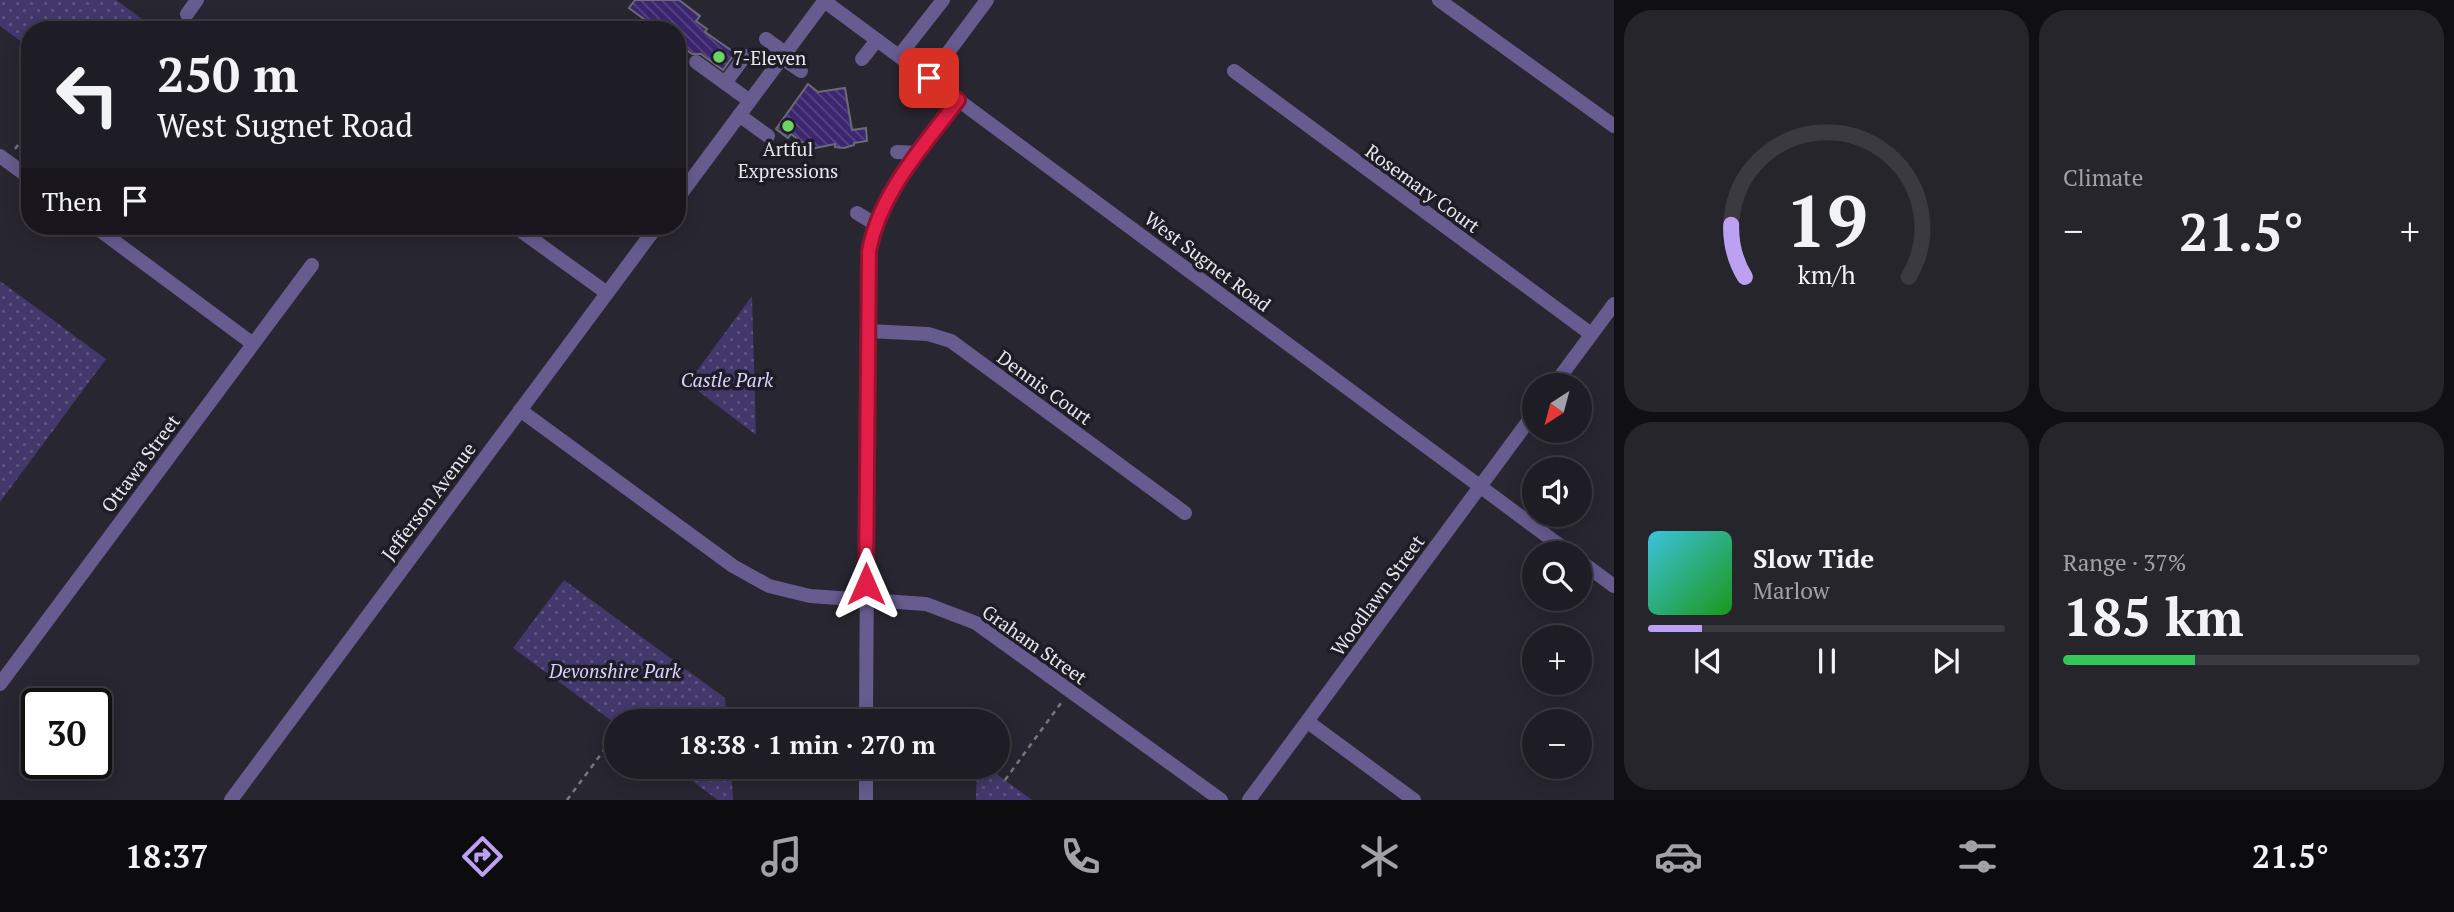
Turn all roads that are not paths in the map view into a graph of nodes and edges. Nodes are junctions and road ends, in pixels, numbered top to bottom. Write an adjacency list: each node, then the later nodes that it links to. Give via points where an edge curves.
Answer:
1 (197, 0): 6 (street)
2 (824, 0): 8 (street, West Sugnet Road); 9 (street)
3 (943, 0): 11 (street)
4 (987, 0): 16 (street)
5 (1439, 0): 21 (street)
6 (187, 14)
7 (766, 39): 9 (street)
8 (877, 40): 11 (street, West Sugnet Road); 12 (street)
9 (784, 55): 14 (street); 19 (street)
10 (745, 56): 17 (street)
11 (899, 56): 16 (street, West Sugnet Road)
12 (862, 59)
13 (696, 62): 17 (street)
14 (801, 71)
15 (1234, 71): 37 (street, Rosemary Court)
16 (929, 78): 18 (street, West Sugnet Road)
17 (725, 83): 19 (street)
18 (958, 100): 24 (street); 42 (street, West Sugnet Road)
19 (750, 101): 20 (street)
20 (739, 115): 22 (street); 27 (street)
21 (1614, 126)
22 (768, 136)
23 (897, 152): 24 (street)
24 (919, 153): 29 (street, via 894,186)
25 (3, 158): 26 (street)
26 (21, 171)
27 (686, 187)
28 (857, 213): 29 (street)
29 (875, 224): 36 (street, via 869,251)
30 (106, 235): 38 (street)
31 (526, 235): 34 (street)
32 (650, 235): 34 (street, Jefferson Avenue)
33 (312, 265): 38 (street, Ottawa Street)
34 (607, 293): 40 (street, Jefferson Avenue)
35 (1614, 304): 37 (street)
36 (868, 331): 43 (street, Dennis Court, via 928,334 951,341); 47 (street)
37 (1591, 334): 39 (street)
38 (253, 344): 48 (street, Ottawa Street)
39 (1563, 373)
40 (520, 410): 47 (street, Graham Street, via 733,566 769,586 810,596); 52 (street, Jefferson Avenue)
41 (1522, 429): 42 (street, Woodlawn Street)
42 (1480, 486): 44 (street, West Sugnet Road); 50 (street, Woodlawn Street)
43 (1185, 513)
44 (1554, 541)
45 (1592, 570): 46 (street)
46 (1614, 586)
47 (866, 600): 49 (street); 54 (street, Graham Street, via 926,604 976,623)
48 (0, 684)
49 (866, 709)
50 (1308, 722): 55 (street, Woodlawn Street); 56 (street)
51 (866, 779): 53 (street)
52 (231, 800)
53 (866, 800)
54 (1221, 800)
55 (1249, 800)
56 (1415, 800)

